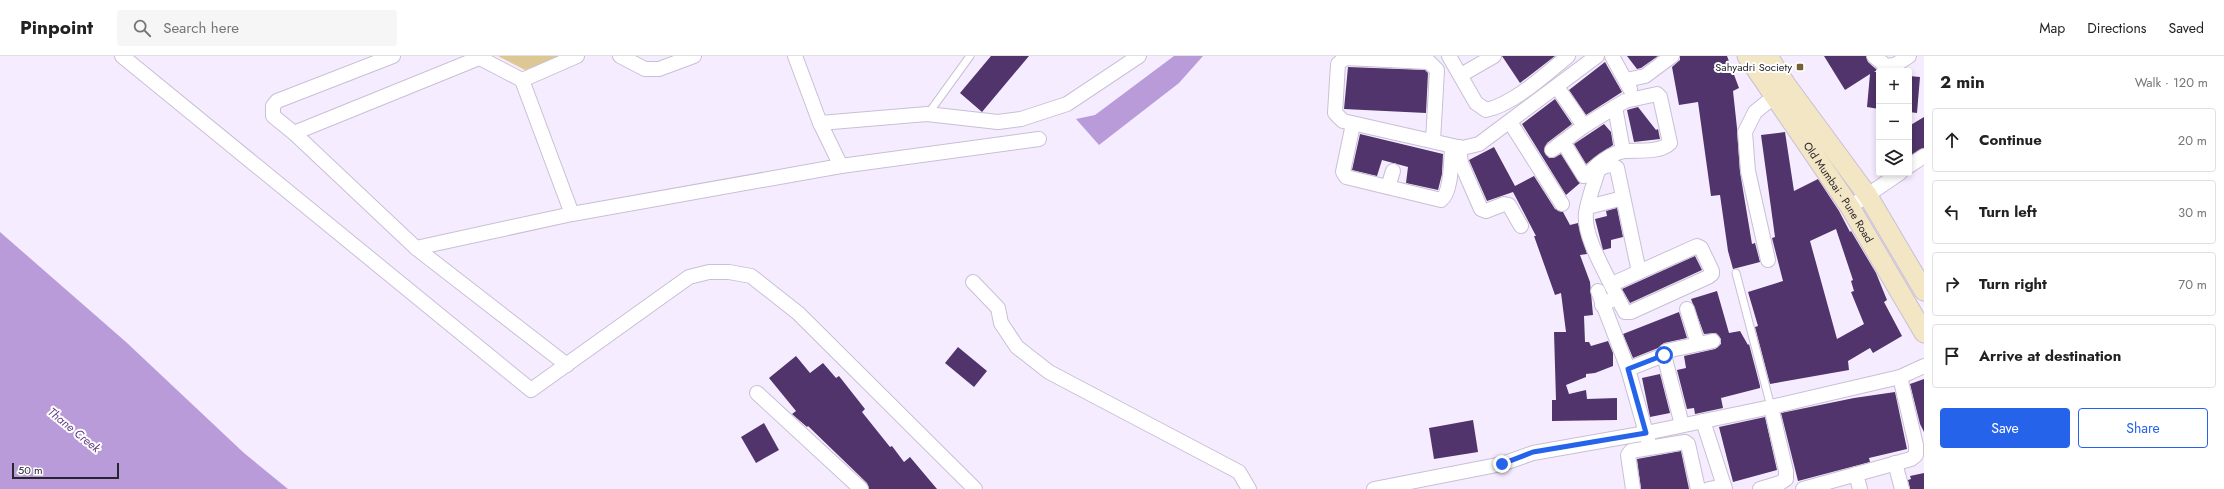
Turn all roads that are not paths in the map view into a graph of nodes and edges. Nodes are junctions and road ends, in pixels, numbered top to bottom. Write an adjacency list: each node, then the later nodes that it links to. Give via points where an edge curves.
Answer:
1 (122, 56): 66 (street, via 531,390)
2 (393, 56): 31 (street, via 277,101 273,106 273,116)
3 (577, 56): 20 (street)
4 (620, 56): 5 (street, via 645,69 659,69)
5 (694, 56)
6 (795, 56): 28 (street)
7 (970, 56): 26 (lane)
8 (1139, 56): 26 (street, via 1067,104 1021,119 998,122)
9 (1449, 56): 19 (street)
10 (1494, 56): 19 (street)
11 (1568, 56): 19 (street, via 1528,87 1494,108 1486,110 1476,104)
12 (1597, 56): 22 (street)
13 (1612, 56): 21 (street)
14 (1672, 56): 21 (street, via 1645,76)
15 (1874, 56): 16 (street, via 1886,66 1895,66)
16 (1909, 56)
17 (478, 57): 20 (street); 31 (street)
18 (1761, 58): 23 (main road, Old Mumbai - Pune Road)
19 (1461, 75)
20 (522, 80): 48 (street)
21 (1626, 80): 24 (street, via 1630,88)
22 (1556, 87): 27 (street); 30 (street)
23 (1781, 91): 43 (main road, Old Mumbai - Pune Road); 47 (main road, Old Mumbai - Pune Road); 51 (street, via 1755,112 1745,132 1748,170)
24 (1630, 100): 25 (street); 35 (street, via 1657,94 1660,97 1670,143 1667,146)
25 (1615, 107): 30 (street); 35 (street)
26 (927, 114): 28 (street)
27 (1510, 122): 34 (street, via 1479,144); 36 (street)
28 (820, 123): 39 (street)
29 (1353, 124): 33 (street); 33 (street, via 1343,121 1335,113 1338,64 1345,58 1429,62 1437,70); 42 (street, via 1343,172 1346,177)
30 (1584, 126): 36 (street)
31 (294, 133): 50 (street)
32 (1039, 139): 39 (street)
33 (1434, 142): 34 (street)
34 (1455, 146): 42 (street, via 1445,197 1441,200); 49 (street, via 1480,209 1486,211 1504,204 1509,205)
35 (1623, 151): 36 (street, via 1595,166 1584,176)
36 (1549, 152): 45 (street)
37 (1924, 156): 38 (street)
38 (1912, 164)
39 (841, 166): 48 (street)
40 (1393, 171): 42 (street)
41 (1896, 176): 43 (street)
42 (1388, 187)
43 (1868, 196): 47 (street); 52 (main road, Old Mumbai - Pune Road)
44 (1622, 198): 46 (street); 46 (street, via 1617,168 1612,165 1602,167 1598,171); 53 (street)
45 (1562, 204)
46 (1588, 207): 57 (street, via 1586,218 1593,249)
47 (1850, 207): 55 (main road, Old Mumbai - Pune Road)
48 (572, 214): 50 (street)
49 (1521, 226)
50 (416, 248): 66 (street)
51 (1768, 260)
52 (1910, 266): 55 (main road); 59 (main road, Old Mumbai - Pune Road)
53 (1639, 272): 57 (street); 57 (street, via 1697,246 1701,248 1712,272 1708,277 1628,313 1623,310)
54 (1736, 273): 71 (lane)
55 (1892, 278): 62 (main road, Old Mumbai - Pune Road)
56 (973, 282): 82 (street, via 998,308 1001,323 1017,348 1043,368 1239,472)
57 (1614, 290): 60 (street)
58 (1598, 291): 60 (street)
59 (1924, 291)
60 (1602, 305): 68 (street)
61 (1687, 309): 64 (street)
62 (1924, 333)
63 (1713, 341): 64 (street)
64 (1698, 344): 65 (street, via 1666,351)
65 (1664, 355): 68 (street); 73 (street)
66 (567, 365): 81 (street, via 689,278 709,272 751,276 798,313)
67 (1924, 366): 69 (street)
68 (1628, 369): 74 (street)
69 (1900, 377): 71 (street); 76 (street, via 1916,445 1916,455)
70 (757, 394): 80 (street)
71 (1771, 407): 72 (street); 87 (street, via 1786,479)
72 (1703, 421): 73 (street); 78 (street)
73 (1682, 425): 74 (street)
74 (1646, 433): 75 (street); 83 (street, via 1533,452 1502,464)
75 (1650, 447): 84 (street, via 1631,451 1628,455); 85 (street, via 1685,442 1688,444)
76 (1895, 463): 77 (street); 89 (street)
77 (1856, 474): 79 (street); 88 (street)
78 (1725, 488): 86 (street)
79 (1811, 488)
80 (861, 489)
81 (976, 489)
82 (1249, 489)
83 (1374, 489)
84 (1633, 489)
85 (1698, 489)
86 (1709, 489)
87 (1760, 489)
88 (1860, 489)
89 (1902, 489)

